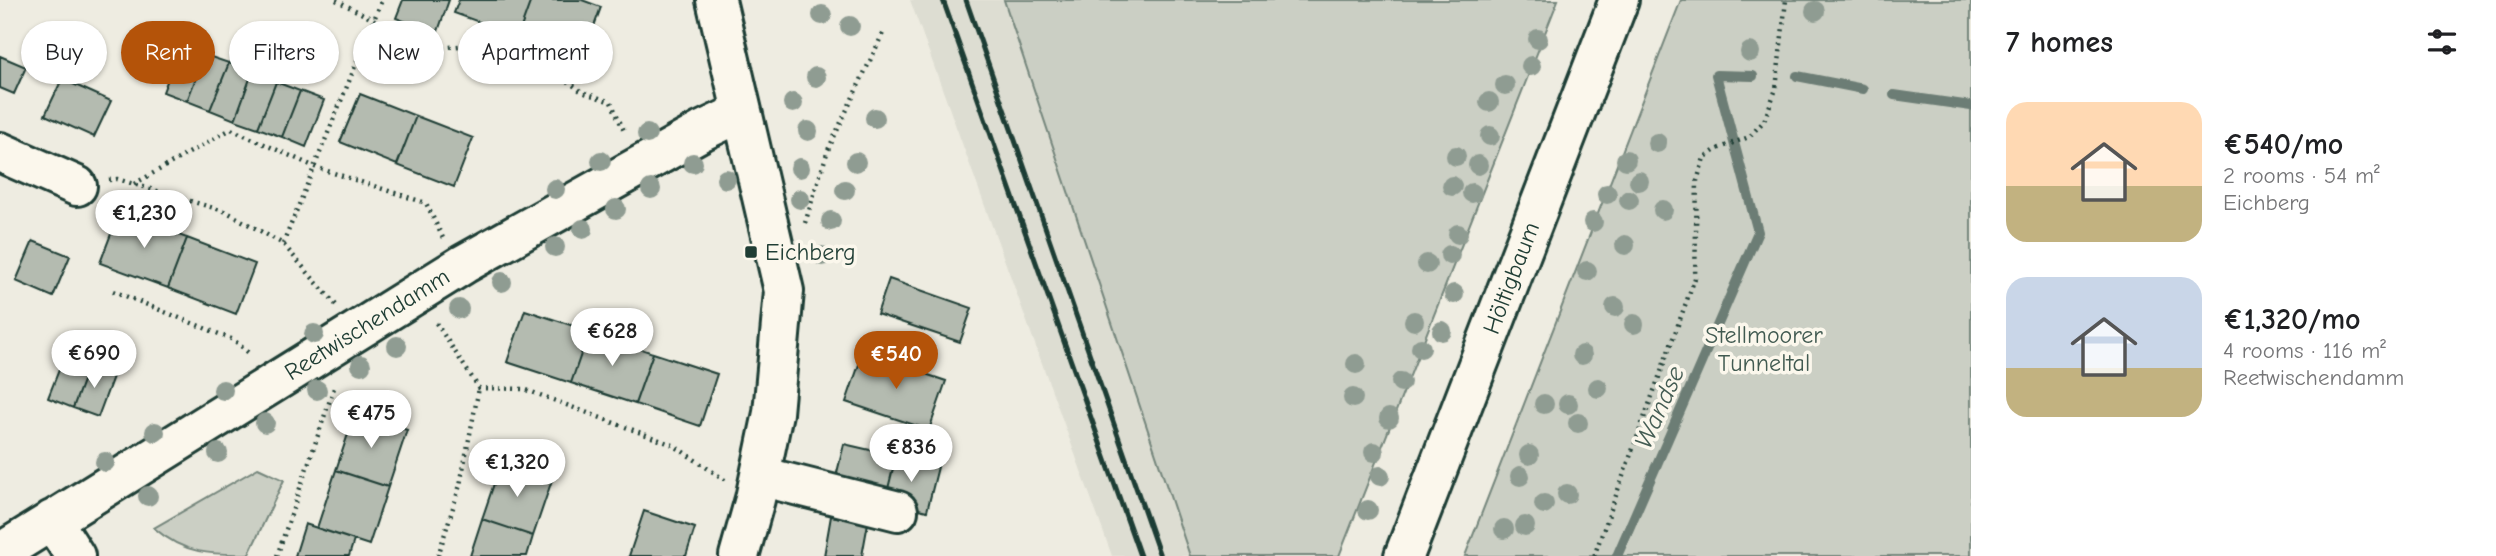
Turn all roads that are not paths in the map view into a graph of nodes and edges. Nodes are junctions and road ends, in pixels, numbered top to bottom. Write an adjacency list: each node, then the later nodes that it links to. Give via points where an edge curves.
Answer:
1 (716, 0): 3 (street)
2 (1619, 0): 12 (street, Höltigbaum)
3 (742, 112): 6 (street, via 784,291 773,413); 8 (street, Reetwischendamm, via 416,293)
4 (0, 152): 5 (street)
5 (76, 186)
6 (744, 479): 7 (street); 11 (street)
7 (898, 511)
8 (52, 520): 9 (street, Reetwischendamm); 10 (street)
9 (0, 553)
10 (75, 556)
11 (739, 556)
12 (1404, 556)

